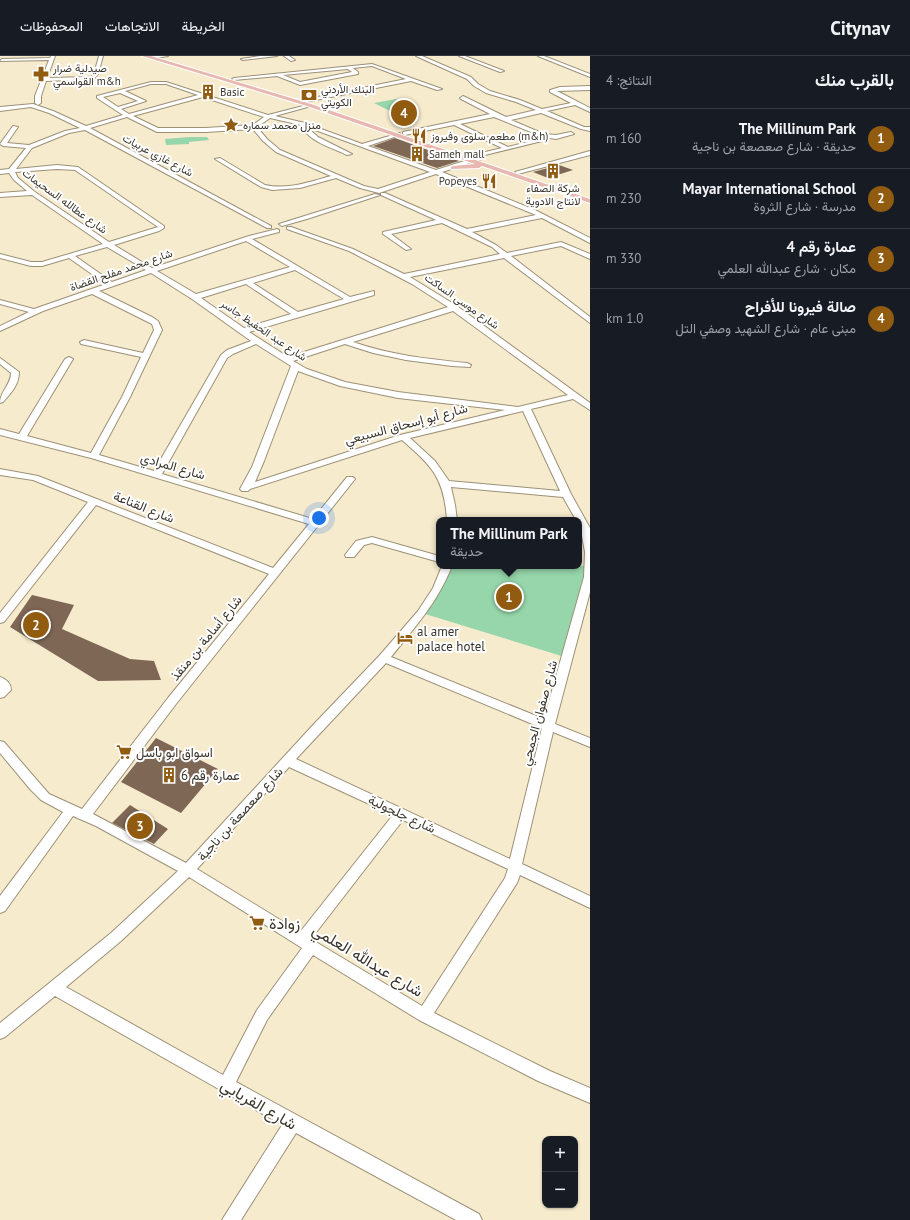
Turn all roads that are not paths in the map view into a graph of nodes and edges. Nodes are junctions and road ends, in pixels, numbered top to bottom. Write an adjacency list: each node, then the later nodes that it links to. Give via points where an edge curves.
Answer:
1 (101, 56): 23 (street, via 96,74 92,78)
2 (145, 56): 34 (main road)
3 (154, 56): 4 (street); 21 (main road)
4 (166, 56)
5 (270, 56): 11 (street); 12 (street)
6 (286, 56): 14 (street)
7 (418, 56): 42 (street, via 470,78 488,92)
8 (461, 56): 18 (street)
9 (540, 56): 17 (street)
10 (53, 57): 13 (street); 23 (street)
11 (275, 58)
12 (244, 59)
13 (2, 60)
14 (293, 60)
15 (347, 67): 19 (street); 22 (street, via 376,65); 24 (street, via 356,73)
16 (584, 67): 17 (street)
17 (571, 68): 20 (street)
18 (502, 71)
19 (276, 74): 21 (street); 24 (street)
20 (590, 76)
21 (234, 79): 34 (main road)
22 (413, 79): 28 (street); 30 (street)
23 (44, 80): 32 (street)
24 (300, 84): 25 (street)
25 (311, 88)
26 (590, 88): 35 (street, via 552,91)
27 (332, 89): 30 (street)
28 (439, 89)
29 (120, 91): 33 (street, via 160,82); 39 (street, via 99,98); 39 (street, via 143,101)
30 (342, 93): 34 (street)
31 (471, 95): 44 (street, via 463,98)
32 (38, 96): 36 (street); 37 (street)
33 (202, 96): 43 (street); 45 (street)
34 (307, 102): 45 (street); 56 (main road)
35 (576, 103): 40 (street); 42 (street)
36 (29, 104): 37 (street); 38 (street); 41 (street, شارع غازي عربيات)
37 (38, 104): 41 (street, شارع غازي عربيات)
38 (0, 108)
39 (116, 109): 43 (street)
40 (590, 110)
41 (51, 112): 50 (street, شارع غازي عربيات)
42 (542, 112): 46 (street); 54 (street)
43 (127, 115): 47 (street); 52 (street, via 160,131)
44 (495, 115): 46 (street); 48 (street)
45 (269, 116): 49 (street); 52 (street)
46 (506, 119): 57 (street, via 548,137)
47 (99, 123): 50 (street); 53 (street, شارع عطالله السحيمات)
48 (454, 123): 56 (street); 61 (street)
49 (303, 124): 59 (street); 63 (street, via 316,139)
50 (78, 125): 53 (street, شارع غازي عربيات); 55 (street, شارع عطالله السحيمات)
51 (15, 127): 60 (street, via 3,144)
52 (254, 127): 72 (street, via 278,151)
53 (86, 128): 55 (street, شارع عطالله السحيمات); 79 (street, شارع غازي عربيات)
54 (589, 129)
55 (67, 132): 60 (street, شارع عطالله السحيمات)
56 (402, 133): 59 (street); 64 (main road); 64 (main road, via 466,158)
57 (571, 134)
58 (539, 141): 61 (street, شارع محمد مفلح القضاة)
59 (364, 145): 71 (street)
60 (30, 147): 68 (street, شارع عطالله السحيمات)
61 (507, 148): 64 (street, شارع محمد مفلح القضاة)
62 (590, 153): 70 (street)
63 (349, 154)
64 (476, 158): 66 (street, شارع محمد مفلح القضاة); 67 (main road); 70 (main road)
65 (218, 159): 72 (street, via 270,188 288,188)
66 (453, 168): 67 (main road, via 476,166); 71 (street, شارع محمد مفلح القضاة)
67 (497, 169): 77 (main road)
68 (11, 171): 69 (street); 73 (street, شارع عطالله السحيمات, via 16,179); 89 (street, via 76,168 162,227)
69 (0, 172)
70 (518, 172): 76 (main road)
71 (438, 173): 74 (street, شارع محمد مفلح القضاة); 78 (street)
72 (336, 176): 74 (street)
73 (33, 193): 75 (street); 89 (street, شارع عطالله السحيمات)
74 (378, 193): 80 (street, شارع محمد مفلح القضاة); 81 (street)
75 (0, 195)
76 (590, 196)
77 (590, 201)
78 (543, 216): 85 (street); 88 (street)
79 (254, 218): 82 (street, شارع غازي عربيات); 83 (street, شارع غازي عربيات)
80 (305, 218): 83 (street, شارع محمد مفلح القضاة); 84 (street, شارع محمد مفلح القضاة)
81 (441, 221): 85 (street); 90 (street, via 385,233)
82 (269, 227): 83 (street, شارع غازي عربيات); 87 (street, شارع محمد مفلح القضاة)
83 (279, 227): 84 (street, شارع محمد مفلح القضاة); 86 (street, شارع موسى الساكت); 87 (street, شارع محمد مفلح القضاة)
84 (289, 227): 86 (street, شارع موسى الساكت)
85 (466, 231): 91 (street)
86 (308, 235): 97 (street, شارع موسى الساكت, via 351,250)
87 (249, 238): 95 (street); 96 (street, شارع محمد مفلح القضاة)
88 (590, 241)
89 (109, 245): 93 (street); 96 (street, شارع عطالله السحيمات)
90 (408, 249)
91 (506, 255): 94 (street, via 561,244); 97 (street); 108 (street)
92 (0, 256): 93 (street, via 36,265)
93 (70, 256): 99 (street)
94 (590, 257)
95 (295, 268): 98 (street); 103 (street)
96 (150, 271): 99 (street, شارع محمد مفلح القضاة); 102 (street, شارع عبد الحفيظ جاسر)
97 (403, 276): 105 (street, شارع موسى الساكت)
98 (247, 282): 102 (street); 107 (street)
99 (112, 285): 100 (street, شارع محمد مفلح القضاة)
100 (93, 291): 106 (street, شارع محمد مفلح القضاة); 114 (street, via 141,314 157,326 158,332)
101 (371, 293): 103 (street)
102 (196, 297): 110 (street, شارع عبد الحفيظ جاسر)
103 (349, 299): 107 (street)
104 (0, 302): 106 (street)
105 (454, 308): 113 (street); 120 (street, شارع موسى الساكت)
106 (34, 311): 109 (street, شارع محمد مفلح القضاة)
107 (297, 315): 110 (street)
108 (590, 321)
109 (0, 329)
110 (243, 331): 111 (street, شارع عبد الحفيظ جاسر)
111 (257, 341): 117 (street, شارع عبد الحفيظ جاسر); 129 (street, via 224,357)
112 (84, 342): 114 (street)
113 (346, 342): 117 (street); 118 (street, via 402,358)
114 (145, 356): 127 (street)
115 (69, 359): 125 (street)
116 (0, 360): 121 (street, via 14,372 15,378 13,385)
117 (286, 360): 119 (street, شارع عبد الحفيظ جاسر)
118 (467, 365)
119 (295, 366): 123 (street, شارع عبد الحفيظ جاسر, via 319,376 398,395); 132 (street, via 260,460)
120 (575, 396): 122 (street, شارع موسى الساكت); 123 (street, شارع أبو إسحاق السبيعي)
121 (0, 400)
122 (590, 407)
123 (521, 408): 126 (street, شارع أبو إسحاق السبيعي); 133 (street, شارع صفوان الجمحي)
124 (0, 432): 125 (street, شارع المرادي)
125 (22, 437): 127 (street, شارع المرادي)
126 (402, 437): 131 (street, via 433,464); 132 (street, شارع أبو إسحاق السبيعي)
127 (94, 456): 129 (street, شارع المرادي)
128 (0, 472): 135 (street, شارع القناعة, via 35,478)
129 (157, 475): 134 (street, شارع المرادي)
130 (350, 479): 139 (street, شارع أسامة بن منقذ)
131 (447, 484): 133 (street); 136 (street)
132 (247, 487): 134 (street)
133 (566, 494): 137 (street, شارع صفوان الجمحي)
134 (237, 499): 139 (street, شارع المرادي)
135 (94, 501): 143 (street, شارع القناعة); 144 (street)
136 (452, 517)
137 (580, 517)
138 (582, 522): 148 (street, شارع صفوان الجمحي, via 590,552 589,578)
139 (316, 523): 143 (street, شارع أسامة بن منقذ)
140 (350, 555): 141 (street, via 360,543 372,540)
141 (436, 558)
142 (446, 569): 145 (street, شارع صعصعة بن ناجية, via 438,588 422,613)
143 (276, 573): 154 (street, شارع أسامة بن منقذ, via 172,701)
144 (0, 620)
145 (384, 658): 148 (street); 151 (street, شارع صعصعة بن ناجية)
146 (0, 681): 147 (street, via 5,690)
147 (0, 694)
148 (548, 726): 149 (street); 155 (street, شارع صفوان الجمحي)
149 (590, 743)
150 (0, 745): 152 (street, شارع عبدالله العلمي, via 45,797)
151 (288, 761): 153 (street, شارع جلجولية); 156 (street, شارع صعصعة بن ناجية)
152 (71, 810): 154 (street, شارع عبدالله العلمي); 158 (street)
153 (401, 814): 155 (street, شارع جلجولية); 159 (street)
154 (85, 815): 156 (street, شارع عبدالله العلمي)
155 (516, 868): 157 (street, شارع جلجولية); 161 (street, شارع صفوان الجمحي, via 506,890)
156 (188, 870): 159 (street, شارع عبدالله العلمي); 160 (street, شارع صعصعة بن ناجية)
157 (590, 902)
158 (0, 907)
159 (306, 944): 161 (street, شارع عبدالله العلمي); 163 (street, via 262,1015)
160 (55, 988): 162 (street, شارع صعصعة بن ناجية); 163 (street, شارع الفريابي)
161 (424, 1015): 164 (street, شارع عبدالله العلمي, via 537,1073)
162 (0, 1032)
163 (226, 1085): 165 (street, شارع الفريابي)
164 (590, 1096)
165 (292, 1124): 166 (street, شارع الفريابي); 167 (street)
166 (467, 1219)
167 (231, 1220)

